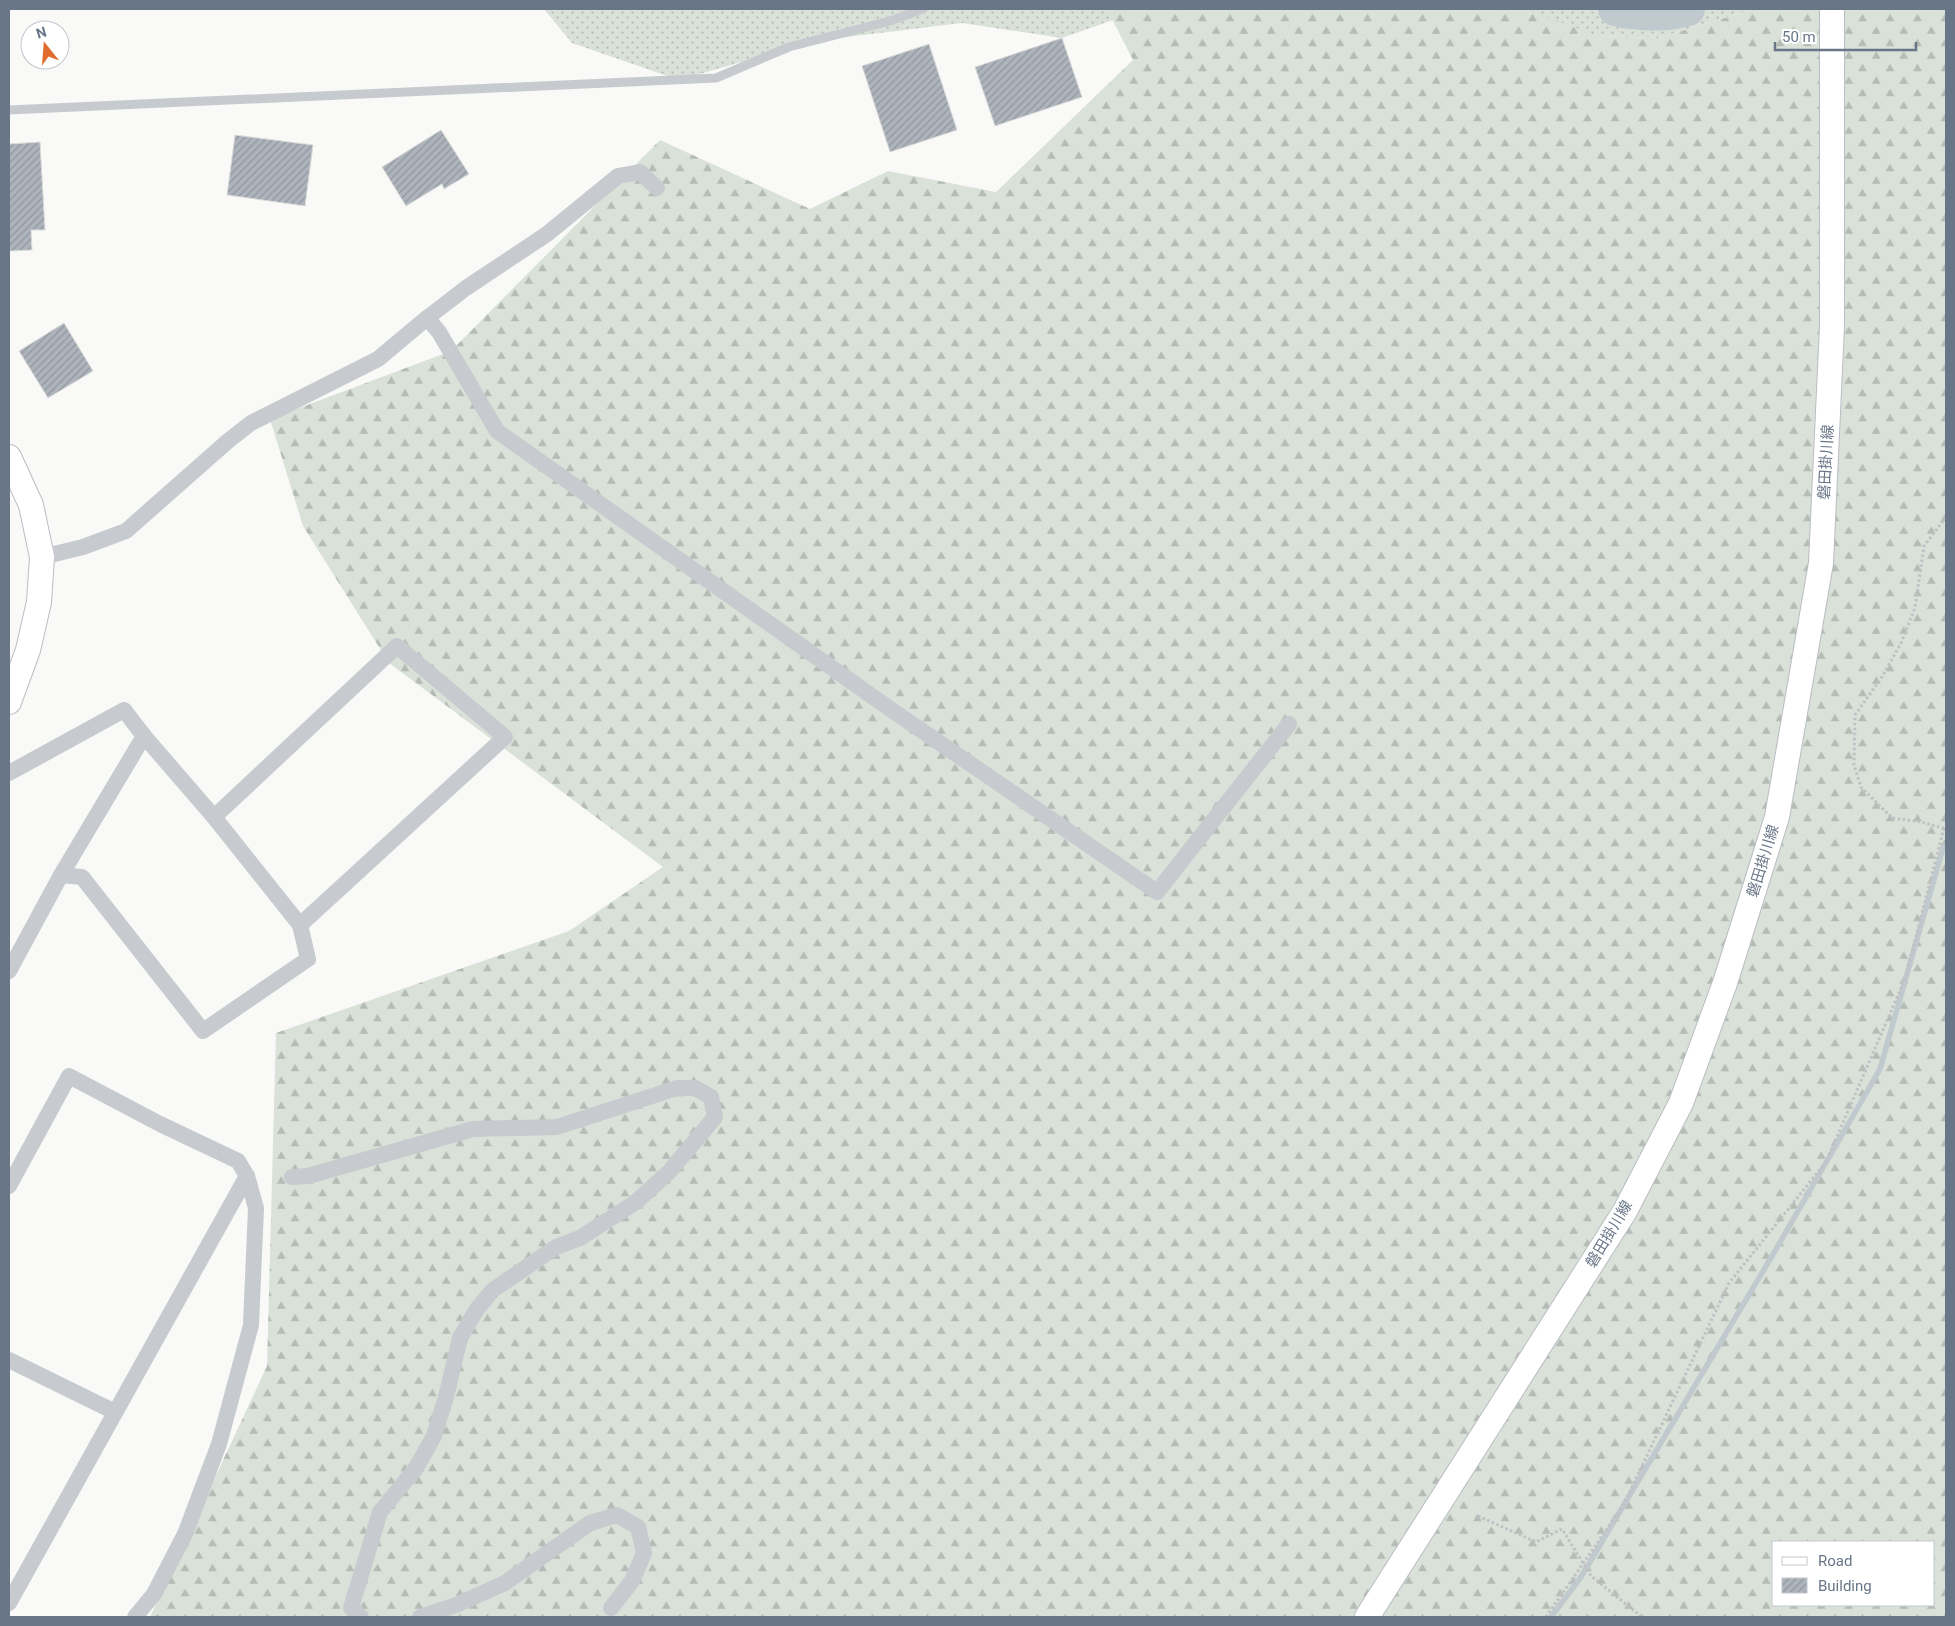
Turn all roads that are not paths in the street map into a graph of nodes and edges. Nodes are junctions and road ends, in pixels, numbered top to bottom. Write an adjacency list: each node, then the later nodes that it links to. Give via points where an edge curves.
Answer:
1 (923, 9): 3 (lane, via 789,48 716,78)
2 (1832, 9): 26 (main road, 磐田掛川線, via 1832,326 1821,563 1777,817 1725,984 1681,1102 1625,1211)
3 (9, 110)
4 (657, 188): 5 (street, via 640,172 618,176 547,234)
5 (427, 318): 7 (street, via 378,359 251,423 126,531 83,547); 9 (street, via 440,332 497,431 883,704 1157,892)
6 (9, 457): 7 (main road, via 31,505)
7 (42, 557): 8 (main road, via 39,602 28,650)
8 (9, 702)
9 (1290, 724)
10 (144, 736): 11 (street, via 124,710); 12 (street); 13 (street)
11 (9, 774)
12 (214, 817): 14 (street); 14 (street, via 398,646 504,737)
13 (61, 875): 14 (street, via 82,877 202,1031 308,959); 15 (street)
14 (300, 925)
15 (9, 971)
16 (247, 1176): 18 (street, via 238,1161 69,1076); 20 (street); 23 (street, via 256,1208 251,1325 219,1444 185,1534 154,1594)
17 (292, 1177): 24 (street, via 308,1176 473,1128 558,1127 677,1088 695,1088 711,1097 715,1117 669,1172 636,1202 580,1238 556,1247 493,1290 476,1309 460,1338 434,1436 416,1468 380,1512 351,1608)
18 (9, 1186)
19 (9, 1360): 20 (street)
20 (115, 1412): 21 (street)
21 (9, 1603)
22 (611, 1608): 25 (street, via 632,1581 644,1553 638,1527 617,1515 590,1523 505,1583)
23 (135, 1617)
24 (361, 1617)
25 (420, 1617)
26 (1366, 1617)

